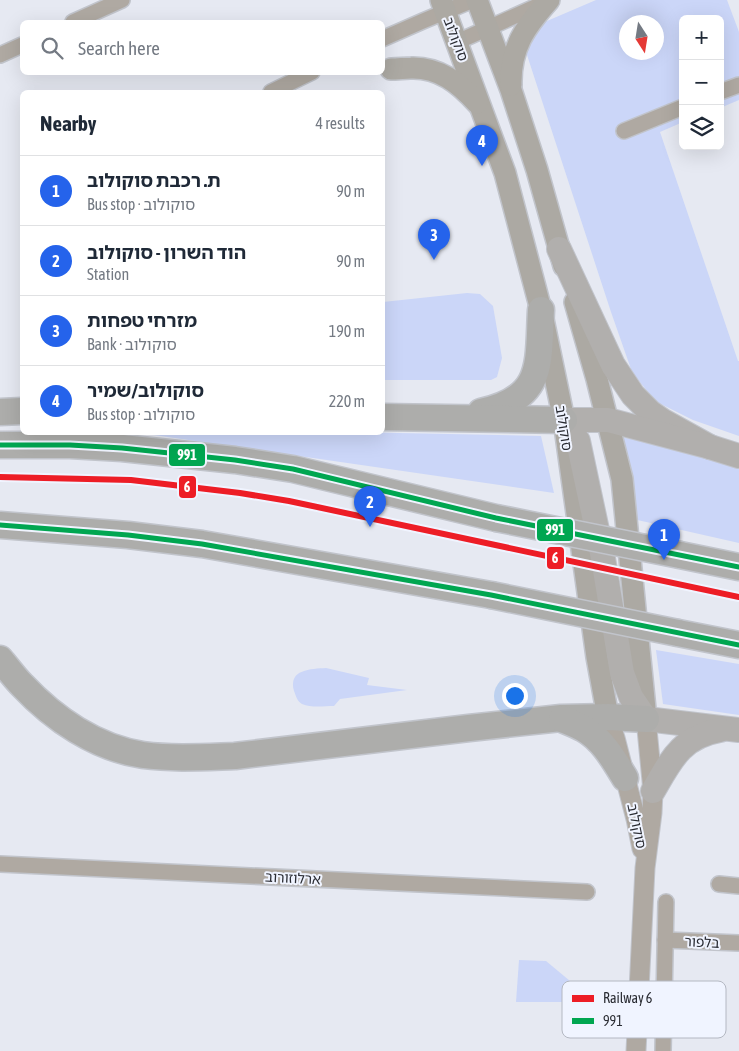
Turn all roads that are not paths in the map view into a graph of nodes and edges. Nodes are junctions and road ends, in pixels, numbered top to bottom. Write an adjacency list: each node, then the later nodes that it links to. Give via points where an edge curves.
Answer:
1 (122, 0): 4 (street)
2 (475, 0): 5 (street); 7 (main road, סוקולוב)
3 (550, 0): 7 (street); 16 (main road, via 534,17 518,45)
4 (92, 6): 6 (street)
5 (443, 6): 8 (street); 9 (main road, סוקולוב)
6 (75, 20)
7 (488, 28): 9 (street); 16 (main road, סוקולוב)
8 (385, 37)
9 (456, 42): 18 (main road, סוקולוב)
10 (20, 46): 11 (street)
11 (0, 55)
12 (391, 70): 18 (main road, via 433,71 466,90)
13 (306, 75): 15 (street)
14 (739, 85): 17 (street)
15 (275, 90)
16 (510, 90): 21 (main road, סוקולוב)
17 (724, 91)
18 (481, 107): 22 (main road, סוקולוב, via 506,173)
19 (679, 109): 20 (street)
20 (624, 131)
21 (559, 249): 28 (main road, סוקולוב); 30 (main road, via 609,357 633,395 663,421)
22 (541, 310): 26 (highway, via 538,366 523,393 495,409); 27 (main road, סוקולוב)
23 (20, 411): 24 (highway)
24 (0, 412)
25 (385, 417): 26 (highway)
26 (453, 418): 27 (highway)
27 (564, 420): 28 (main road); 36 (main road, סוקולוב); 38 (main road, via 578,441 603,558 622,673 631,697)
28 (608, 420): 30 (main road); 38 (main road, סוקולוב, via 622,479)
29 (0, 445): 33 (highway, bridge, via 122,448 284,467 496,518)
30 (710, 447): 31 (main road)
31 (739, 456)
32 (0, 525): 34 (highway, bridge, via 202,544)
33 (739, 567)
34 (739, 645)
35 (0, 659): 37 (highway, via 41,704 65,723 114,748 141,755 170,758 235,756)
36 (608, 717): 37 (highway); 38 (highway); 40 (street, סוקולוב)
37 (561, 718): 40 (highway, via 595,737)
38 (646, 719): 39 (main road); 41 (street, סוקולוב)
39 (734, 729): 41 (main road, via 708,733 686,744 672,758)
40 (625, 778): 43 (street, סוקולוב)
41 (653, 791): 43 (street, סוקולוב)
42 (0, 864): 46 (street, ארלוזורוב)
43 (645, 868): 50 (street, סוקולוב)
44 (719, 884): 45 (street)
45 (739, 886)
46 (586, 892)
47 (666, 902): 48 (street)
48 (665, 940): 49 (street, בלפור); 51 (street)
49 (739, 944)
50 (639, 981)
51 (664, 981)
52 (637, 1038): 54 (street, סוקולוב)
53 (663, 1038): 55 (street)
54 (636, 1051)
55 (663, 1051)

